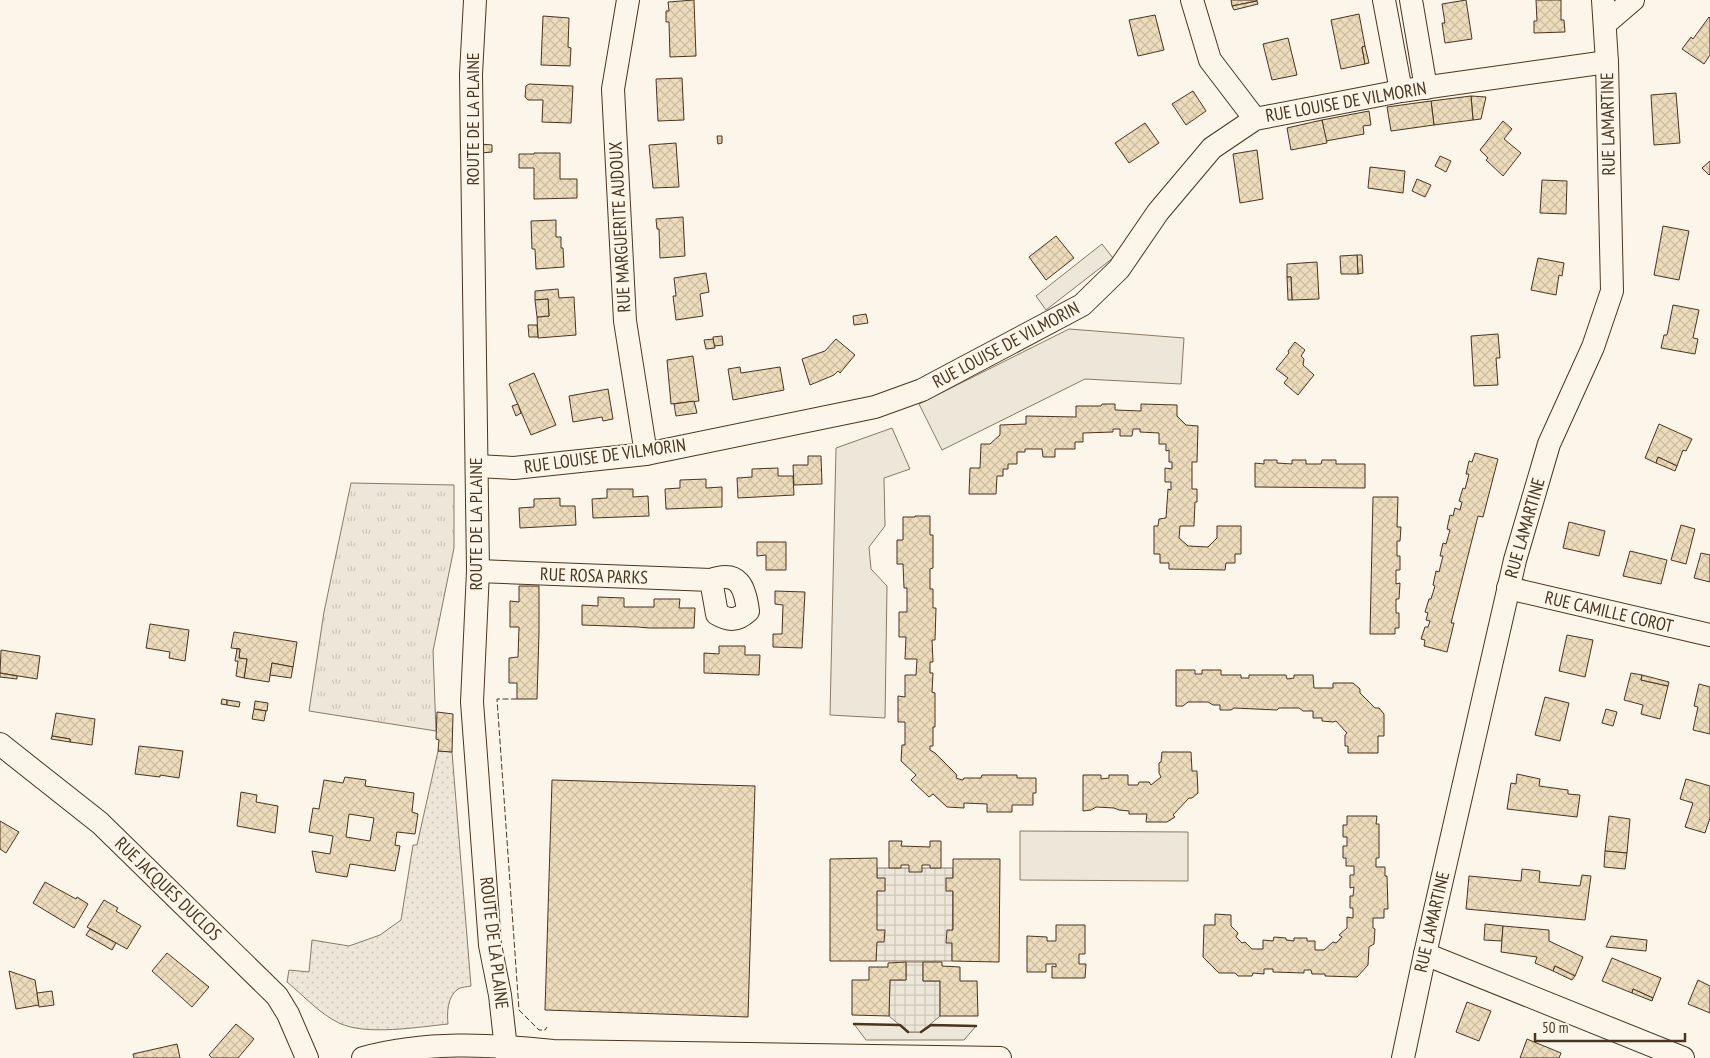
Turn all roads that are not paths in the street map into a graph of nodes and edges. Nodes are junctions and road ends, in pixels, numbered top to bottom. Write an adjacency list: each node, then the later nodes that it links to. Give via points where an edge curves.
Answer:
1 (475, 0): 14 (street, ROUTE DE LA PLAINE, via 471,74)
2 (628, 0): 13 (street, RUE MARGUERITE AUDOUX, via 613,89 625,321)
3 (1192, 0): 12 (street, via 1210,60)
4 (1384, 0): 11 (street)
5 (1412, 0): 10 (street)
6 (1603, 0): 8 (street, RUE LAMARTINE)
7 (1633, 0): 8 (street)
8 (1605, 24): 9 (street, RUE LAMARTINE)
9 (1607, 62): 10 (street, RUE LOUISE DE VILMORIN); 17 (street, RUE LAMARTINE, via 1612,291 1594,347 1549,444)
10 (1426, 88): 11 (street, RUE LOUISE DE VILMORIN)
11 (1402, 91): 12 (street, RUE LOUISE DE VILMORIN)
12 (1255, 119): 13 (street, RUE LOUISE DE VILMORIN, via 1212,148 1158,212 1119,269 1082,305 900,399 875,407)
13 (646, 454): 14 (street, RUE LOUISE DE VILMORIN, via 514,468)
14 (477, 466): 15 (street, ROUTE DE LA PLAINE)
15 (478, 571): 16 (street, RUE ROSA PARKS); 21 (street, ROUTE DE LA PLAINE, via 472,702 490,945)
16 (711, 580)
17 (1508, 588): 18 (street, RUE CAMILLE COROT); 20 (street, RUE LAMARTINE)
18 (1710, 636)
19 (0, 744): 22 (street, RUE JACQUES DUCLOS, via 100,824 277,996)
20 (1424, 954): 26 (street, RUE LAMARTINE); 27 (street)
21 (507, 1052): 23 (street, via 461,1044 385,1052); 24 (street)
22 (307, 1058)
23 (362, 1058)
24 (940, 1058): 25 (street)
25 (1000, 1058)
26 (1402, 1058)
27 (1684, 1058)

